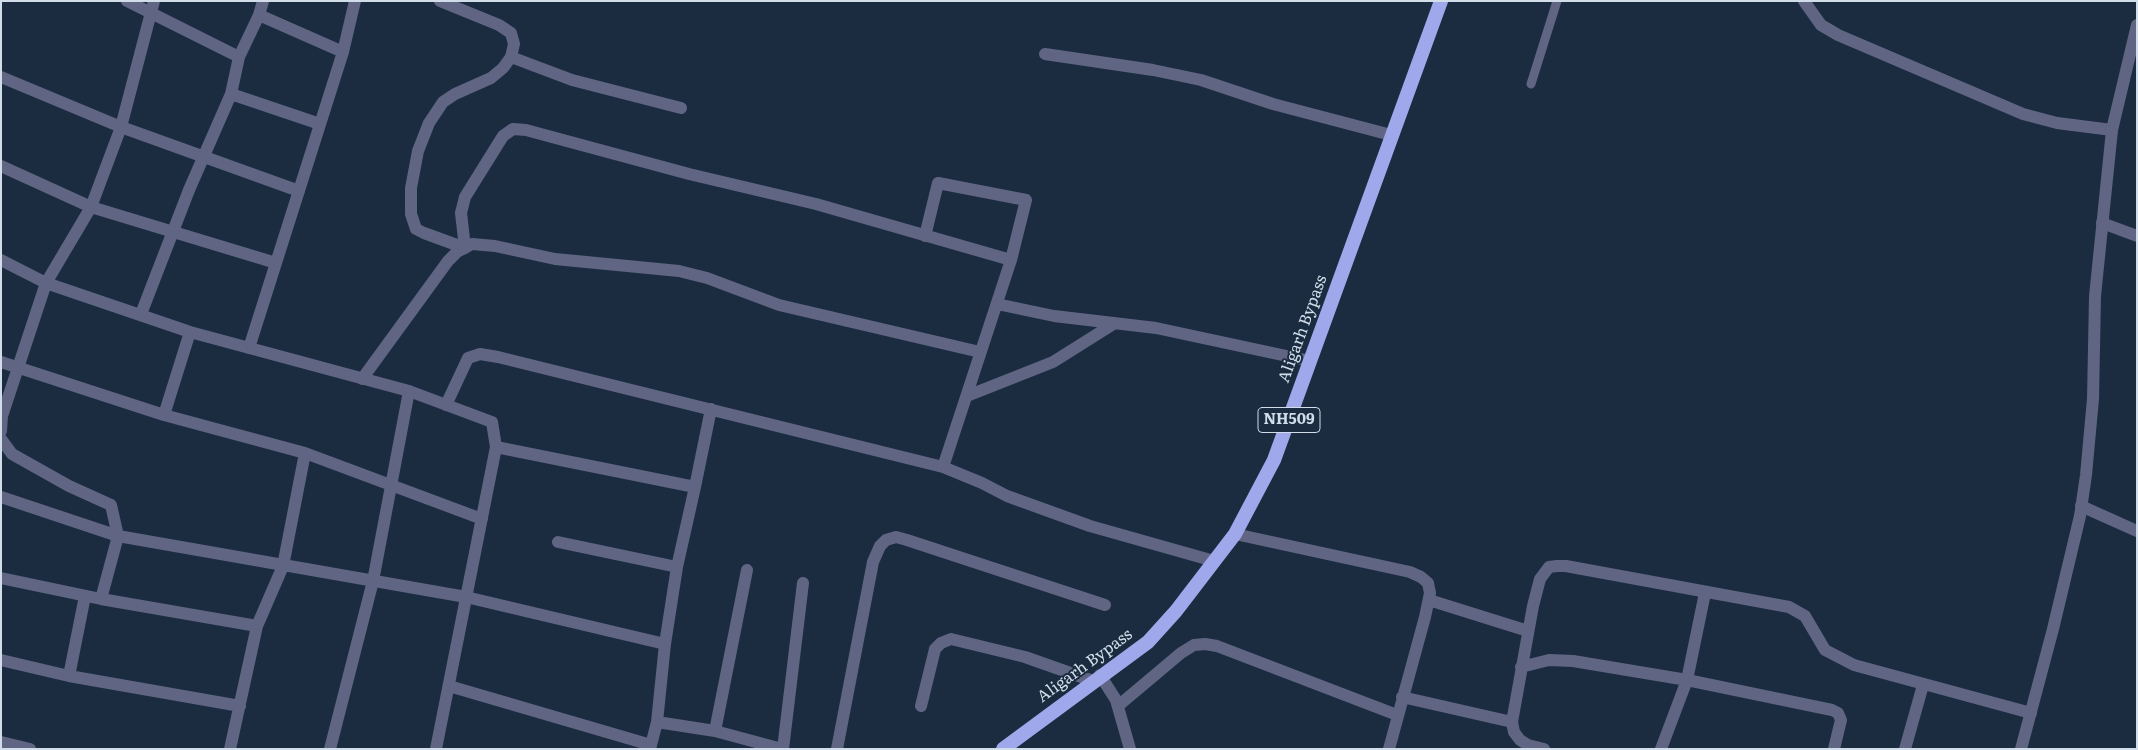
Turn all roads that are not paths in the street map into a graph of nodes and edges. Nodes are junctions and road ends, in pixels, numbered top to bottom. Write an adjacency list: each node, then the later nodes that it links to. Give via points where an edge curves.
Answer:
1 (127, 1): 8 (street)
2 (263, 1): 9 (street)
3 (355, 1): 11 (street)
4 (440, 1): 14 (street, via 511,33 514,44)
5 (1440, 1): 22 (highway, Aligarh Bypass / NH509)
6 (1558, 1): 16 (lane)
7 (1804, 1): 21 (street, via 1822,25 1830,30 2023,114 2057,123)
8 (152, 7): 13 (street); 20 (street)
9 (259, 15): 11 (street); 13 (street)
10 (2137, 25): 21 (street)
11 (343, 52): 19 (street)
12 (1046, 54): 22 (street, via 1194,78 1273,104)
13 (239, 57): 17 (street)
14 (511, 57): 18 (street, via 572,80); 31 (street, via 491,78 443,102 429,123 418,151 411,188 411,214 416,229)
15 (1, 77): 20 (street)
16 (1531, 84)
17 (231, 94): 19 (street); 23 (street)
18 (681, 108)
19 (320, 124): 25 (street)
20 (121, 127): 23 (street); 26 (street)
21 (2112, 130): 27 (street)
22 (1392, 134): 42 (highway, Aligarh Bypass / NH509)
23 (205, 157): 25 (street); 28 (street)
24 (1, 166): 26 (street)
25 (299, 191): 34 (street)
26 (91, 207): 28 (street); 35 (street)
27 (2102, 223): 30 (street); 60 (street, via 2095,296 2093,399)
28 (174, 231): 34 (street); 37 (street)
29 (925, 236): 31 (street, via 816,204 512,129 503,136 465,197 461,213); 33 (street); 33 (street, via 938,184 1026,200)
30 (2137, 236)
31 (465, 248): 41 (street, via 472,244 495,246 555,259 679,271 779,305); 45 (street, via 448,261)
32 (1, 260): 35 (street)
33 (1011, 260): 36 (street)
34 (276, 263): 40 (street)
35 (46, 283): 37 (street); 44 (street)
36 (997, 304): 38 (street, via 1054,316); 41 (street)
37 (141, 314): 39 (street)
38 (1115, 323): 42 (street, via 1156,328); 47 (street, via 1053,362)
39 (190, 332): 40 (street); 51 (street)
40 (248, 348): 45 (street)
41 (980, 352): 47 (street)
42 (1310, 361): 63 (highway, Aligarh Bypass / NH509, via 1274,460)
43 (1, 362): 44 (street)
44 (17, 369): 50 (street); 51 (street)
45 (362, 378): 46 (street)
46 (409, 391): 48 (street); 57 (street)
47 (967, 396): 56 (street)
48 (446, 405): 49 (street, via 463,365 468,358 480,354); 54 (street, via 492,422)
49 (711, 409): 56 (street); 58 (street)
50 (2, 415): 52 (street)
51 (164, 415): 55 (street)
52 (1, 431)
53 (1, 439): 64 (street, via 12,454 110,505)
54 (496, 447): 58 (street); 61 (street)
55 (306, 453): 57 (street); 67 (street)
56 (944, 467): 66 (street, via 1007,496 1090,526)
57 (391, 487): 61 (street); 71 (street)
58 (695, 487): 68 (street)
59 (1, 497): 64 (street)
60 (2081, 506): 62 (street); 93 (street)
61 (482, 520): 75 (street)
62 (2137, 531)
63 (1235, 534): 66 (highway, Aligarh Bypass / NH509); 77 (street, via 1410,572 1428,583)
64 (118, 536): 67 (street); 76 (street)
65 (558, 542): 68 (street)
66 (1214, 560): 85 (highway, Aligarh Bypass / NH509, via 1148,642)
67 (283, 566): 71 (street); 79 (street)
68 (677, 567): 81 (street)
69 (747, 570): 97 (street)
70 (1, 578): 74 (street)
71 (373, 581): 75 (street); 102 (street)
72 (803, 583): 104 (street)
73 (1705, 593): 80 (street, via 1566,566 1549,567 1540,579); 86 (street); 87 (street, via 1798,610 1805,616 1824,650 1854,666)
74 (85, 596): 76 (street); 84 (street)
75 (466, 597): 81 (street); 88 (street)
76 (101, 599): 79 (street)
77 (1429, 600): 80 (street); 89 (street)
78 (1105, 606): 105 (street, via 907,540 886,540 872,562)
79 (257, 626): 91 (street)
80 (1528, 631): 83 (street)
81 (665, 644): 95 (street)
82 (1, 660): 84 (street)
83 (1521, 668): 86 (street, via 1549,660 1573,660); 96 (street)
84 (69, 676): 91 (street)
85 (1100, 680): 90 (street); 92 (street, via 951,639 941,642 936,649); 106 (highway, Aligarh Bypass / NH509)
86 (1687, 680): 110 (street); 111 (street, via 1832,710 1841,720)
87 (1923, 685): 93 (street); 112 (street)
88 (449, 686): 99 (street); 103 (street)
89 (1402, 698): 94 (street); 96 (street)
90 (1117, 703): 94 (street, via 1182,653 1194,645 1205,644); 107 (street)
91 (240, 706): 101 (street)
92 (921, 706)
93 (2031, 713): 113 (street)
94 (1398, 715): 108 (street)
95 (656, 722): 97 (street); 99 (street)
96 (1512, 722): 109 (street, via 1520,740)
97 (715, 730): 104 (street)
98 (1, 742): 100 (street)
99 (651, 747)
100 (30, 749)
101 (230, 749)
102 (330, 749)
103 (436, 749)
104 (782, 749)
105 (837, 749)
106 (1004, 749)
107 (1130, 749)
108 (1389, 749)
109 (1544, 749)
110 (1661, 749)
111 (1834, 749)
112 (1905, 749)
113 (2021, 749)

